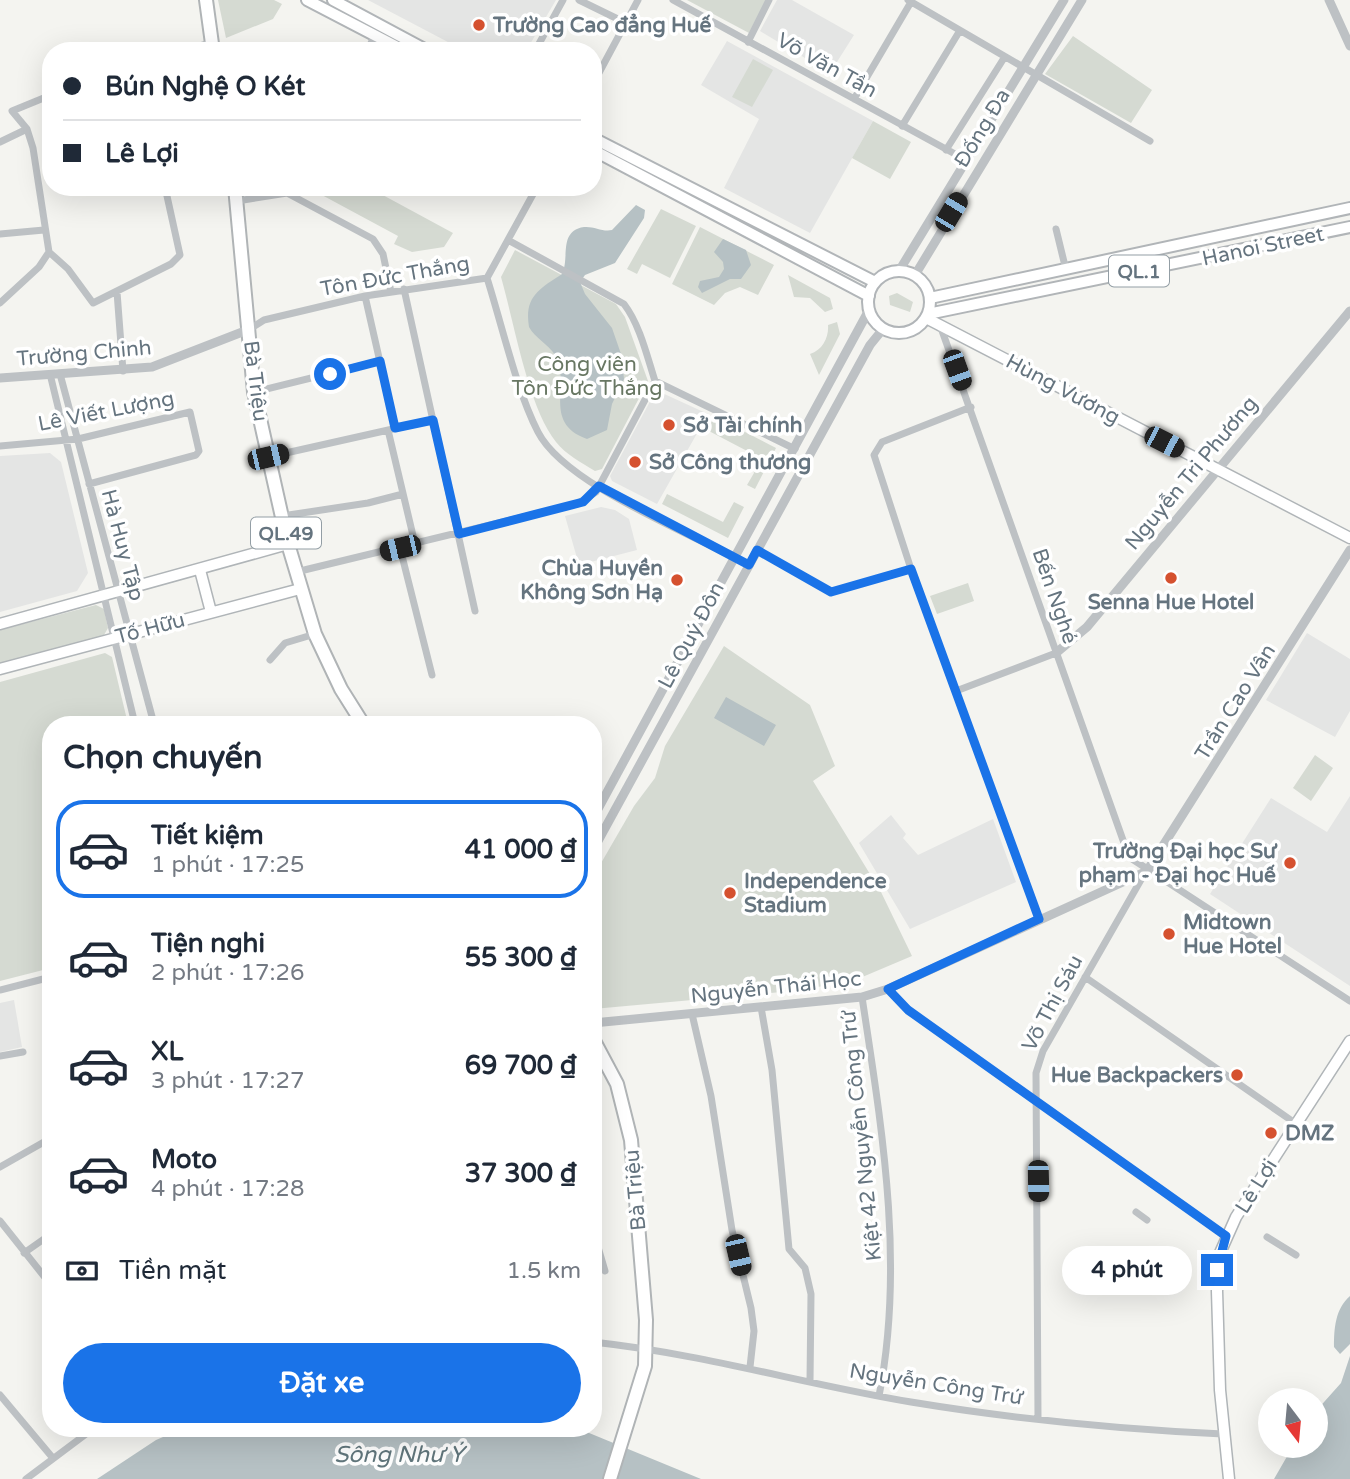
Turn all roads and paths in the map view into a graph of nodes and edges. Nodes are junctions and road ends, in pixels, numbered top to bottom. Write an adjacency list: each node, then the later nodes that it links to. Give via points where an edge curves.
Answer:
1 (206, 0): 17 (highway)
2 (307, 0): 15 (main road)
3 (332, 0): 20 (main road)
4 (563, 0): 21 (street)
5 (579, 0): 13 (street)
6 (638, 0): 13 (street)
7 (673, 0): 16 (street, Võ Văn Tần)
8 (769, 0): 16 (street)
9 (1064, 0): 25 (street, Đống Đa)
10 (1082, 0): 26 (street, Đống Đa)
11 (1329, 0): 22 (street)
12 (909, 1): 14 (street); 28 (street)
13 (626, 23): 24 (street)
14 (959, 32): 23 (street); 29 (street)
15 (375, 36): 18 (street); 19 (main road)
16 (748, 41): 28 (street, Võ Văn Tần)
17 (212, 42)
18 (372, 42)
19 (387, 42)
20 (411, 42)
21 (540, 42)
22 (1350, 46)
23 (1004, 58): 25 (street); 34 (street)
24 (602, 67)
25 (1022, 68): 26 (street); 36 (street, Đống Đa)
26 (1034, 76): 31 (street); 50 (street, Đống Đa)
27 (42, 99): 30 (street, via 12,111)
28 (854, 99): 29 (street, Võ Văn Tần)
29 (902, 125): 34 (street, Võ Văn Tần)
30 (27, 128): 32 (street); 44 (street)
31 (1150, 141)
32 (0, 142)
33 (602, 143): 52 (main road)
34 (946, 150): 36 (street, Võ Văn Tần)
35 (602, 155): 57 (main road)
36 (965, 160): 49 (street, Đống Đa)
37 (167, 196): 54 (street, via 180,255 172,264)
38 (236, 196): 64 (highway, Bà Triệu / QL.49)
39 (298, 196): 55 (street, via 378,244)
40 (532, 196): 46 (street)
41 (1350, 208): 48 (main road, Hanoi Street / QL.1)
42 (1350, 227): 62 (main road, Hanoi Street / QL.1)
43 (1056, 229): 48 (street)
44 (44, 230): 45 (street); 47 (street)
45 (0, 234)
46 (508, 240): 51 (street); 70 (street, via 624,304)
47 (49, 252): 54 (street, via 93,303); 59 (street)
48 (1066, 270): 58 (main road, Hanoi Street / QL.1)
49 (898, 271): 50 (main road); 52 (main road)
50 (915, 275): 58 (main road)
51 (488, 278): 53 (street, Tôn Đức Thắng); 84 (street, Tôn Đức Thắng, via 538,432 570,468)
52 (876, 282): 57 (main road)
53 (404, 289): 55 (street, Tôn Đức Thắng); 75 (street)
54 (117, 292): 67 (street)
55 (391, 292): 56 (street, Tôn Đức Thắng)
56 (365, 296): 64 (street, Tôn Đức Thắng, via 264,320); 66 (street)
57 (869, 296): 60 (main road)
58 (930, 298): 62 (main road)
59 (0, 303)
60 (869, 310): 65 (main road); 72 (street, Lê Quý Đôn)
61 (1350, 312): 82 (street, Nguyễn Tri Phương)
62 (927, 316): 63 (main road, Hùng Vương); 65 (main road, QL.1, via 907,332)
63 (940, 325): 74 (street, Bến Nghé); 82 (main road, Hùng Vương)
64 (250, 329): 67 (street, Trường Chinh, via 152,367); 71 (highway, Bà Triệu / QL.49)
65 (883, 329): 73 (street, Lê Quý Đôn)
66 (380, 361): 71 (street); 76 (street)
67 (123, 371): 68 (street, Trường Chinh)
68 (55, 374): 69 (street, Trường Chinh); 77 (street, Hà Huy Tập); 78 (street, Hà Huy Tập)
69 (0, 378)
70 (655, 381): 80 (street); 84 (street)
71 (254, 392): 81 (highway, Bà Triệu / QL.49)
72 (825, 392): 73 (street); 80 (street, Lê Quý Đôn)
73 (840, 400): 92 (street, Lê Quý Đôn)
74 (971, 407): 96 (street, via 882,442 874,456); 108 (street, Bến Nghé)
75 (433, 420): 76 (street); 87 (street)
76 (391, 429): 81 (street); 85 (street)
77 (78, 439): 78 (street, Lê Viết Lượng); 83 (street, Hà Huy Tập); 83 (street, Lê Viết Lượng, via 190,412 199,451 196,455)
78 (65, 441): 79 (street, Lê Viết Lượng); 101 (street, Hà Huy Tập)
79 (0, 446)
80 (795, 449): 94 (street, Lê Quý Đôn)
81 (268, 457): 86 (highway, Bà Triệu / QL.49)
82 (1217, 469): 88 (main road, Hùng Vương); 108 (street, Nguyễn Tri Phương, via 1087,627)
83 (89, 484): 100 (street, Hà Huy Tập)
84 (599, 486): 87 (street, via 583,502); 94 (street, Tôn Đức Thắng)
85 (403, 494): 86 (street); 90 (street)
86 (282, 516): 89 (highway, Bà Triệu / QL.49)
87 (459, 534): 90 (street); 102 (street)
88 (1350, 538)
89 (288, 544): 97 (main road, Tố Hữu); 98 (highway, Bà Triệu / QL.49)
90 (415, 544): 91 (street)
91 (400, 548): 98 (street); 111 (street)
92 (757, 550): 95 (street, Lê Quý Đôn); 96 (street, via 831,592)
93 (1350, 550): 120 (street, Trần Cao Vân)
94 (735, 558): 95 (street); 116 (street, Lê Quý Đôn)
95 (749, 565): 117 (street, Lê Quý Đôn)
96 (911, 569): 112 (street)
97 (200, 570): 100 (main road, Tố Hữu); 103 (main road)
98 (296, 572): 99 (highway, Bà Triệu / QL.49)
99 (300, 589): 103 (main road, Tố Hữu); 106 (highway, Bà Triệu / QL.49)
100 (118, 593): 101 (main road, Tố Hữu); 105 (street, Hà Huy Tập)
101 (104, 596): 104 (main road, Tố Hữu); 107 (street, Hà Huy Tập)
102 (475, 611)
103 (211, 612): 105 (main road, Tố Hữu)
104 (0, 624)
105 (128, 634): 107 (main road, Tố Hữu); 114 (street, Hà Huy Tập)
106 (315, 634): 109 (street, via 285,643); 115 (highway, Bà Triệu / QL.49)
107 (114, 638): 110 (main road, Tố Hữu); 113 (street, Hà Huy Tập)
108 (1056, 653): 112 (street); 120 (street, Bến Nghé, via 1129,857)
109 (270, 660)
110 (0, 669)
111 (432, 675)
112 (956, 691): 121 (street)
113 (133, 716)
114 (152, 716)
115 (358, 716)
116 (622, 764): 117 (street); 118 (street, Lê Quý Đôn)
117 (636, 772): 119 (street, Lê Quý Đôn)
118 (602, 801)
119 (602, 834)
120 (1147, 871): 121 (street, Nguyễn Thái Học); 122 (street, Võ Thị Sáu); 127 (street, Bến Nghé)
121 (1039, 919): 124 (street, Nguyễn Thái Học)
122 (1084, 977): 135 (street, Võ Thị Sáu, via 1043,1051 1036,1073); 136 (street)
123 (42, 979): 125 (street)
124 (888, 989): 126 (street, Nguyễn Thái Học); 135 (street, via 908,1010)
125 (0, 990)
126 (862, 997): 128 (street, Nguyễn Thái Học); 155 (street, Kiệt 42 Nguyễn Công Trứ, via 893,1270 888,1350)
127 (1350, 1001)
128 (761, 1007): 129 (street, Nguyễn Thái Học); 153 (street, via 772,1070 789,1250 805,1268 811,1294)
129 (692, 1014): 130 (street, Nguyễn Thái Học); 152 (street, via 751,1308)
130 (602, 1022)
131 (1350, 1041): 136 (main road, Lê Lợi)
132 (23, 1052): 134 (street)
133 (602, 1055): 151 (highway, Bà Triệu, via 618,1084 631,1140)
134 (0, 1056)
135 (1035, 1102): 142 (street); 156 (street, Võ Thị Sáu)
136 (1295, 1123): 142 (main road, Lê Lợi)
137 (42, 1143): 138 (street)
138 (0, 1167)
139 (1136, 1212): 140 (street)
140 (1147, 1220)
141 (0, 1222): 145 (street)
142 (1226, 1236): 157 (main road, Lê Lợi, via 1217,1291)
143 (1267, 1237): 146 (street)
144 (42, 1240): 145 (street)
145 (24, 1252): 149 (street)
146 (1296, 1255)
147 (602, 1261): 148 (street)
148 (605, 1271)
149 (42, 1274)
150 (602, 1343): 151 (street, Nguyễn Công Trứ)
151 (648, 1348): 152 (street, Nguyễn Công Trứ); 161 (highway, Bà Triệu)
152 (750, 1367): 153 (street, Nguyễn Công Trứ)
153 (810, 1381): 155 (street, Nguyễn Công Trứ)
154 (0, 1395): 159 (street)
155 (879, 1396): 156 (street, Nguyễn Công Trứ)
156 (1038, 1417): 157 (street, Nguyễn Công Trứ, via 1138,1430)
157 (1223, 1434): 162 (main road, Lê Lợi)
158 (81, 1437): 159 (street)
159 (52, 1457): 160 (street)
160 (26, 1479)
161 (610, 1479)
162 (1229, 1479)

